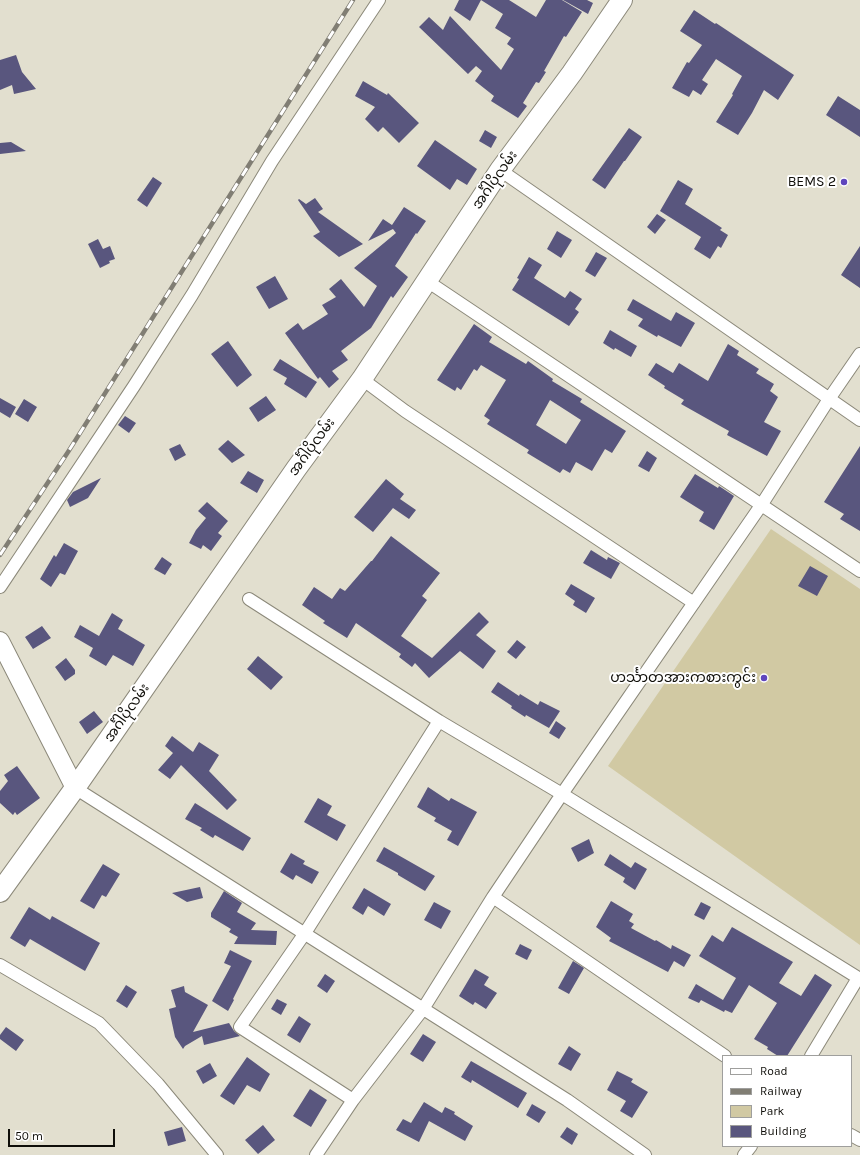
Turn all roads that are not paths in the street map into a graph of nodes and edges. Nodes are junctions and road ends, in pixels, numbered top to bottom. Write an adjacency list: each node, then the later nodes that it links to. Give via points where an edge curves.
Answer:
1 (379, 0): 11 (street, via 272,161 146,367)
2 (622, 0): 3 (main road, အင်္ဂါပိုလမ်း)
3 (500, 170): 4 (main road, အင်္ဂါပိုလမ်း); 7 (street)
4 (427, 281): 6 (main road, အင်္ဂါပိုလမ်း); 9 (street)
5 (860, 354): 7 (street)
6 (362, 379): 13 (street); 16 (main road, အင်္ဂါပိုလမ်း, via 296,469)
7 (829, 399): 8 (street); 9 (street)
8 (860, 420)
9 (762, 504): 10 (street); 13 (street)
10 (860, 571)
11 (0, 587)
12 (249, 599): 15 (street)
13 (694, 603): 17 (street)
14 (0, 641): 16 (main road)
15 (440, 721): 17 (street); 20 (street)
16 (75, 788): 18 (main road, အင်္ဂါပိုလမ်း); 20 (street)
17 (562, 794): 19 (street); 22 (street)
18 (0, 892)
19 (493, 897): 23 (street); 24 (street)
20 (305, 933): 23 (street); 26 (street, via 240,1027)
21 (0, 965): 28 (street, via 100,1023 158,1084)
22 (859, 979): 25 (street)
23 (423, 1009): 26 (street); 30 (street, via 566,1100)
24 (724, 1055)
25 (812, 1055)
26 (354, 1100): 29 (street)
27 (750, 1147): 31 (street)
28 (217, 1155)
29 (316, 1155)
30 (644, 1155)
31 (744, 1155)

